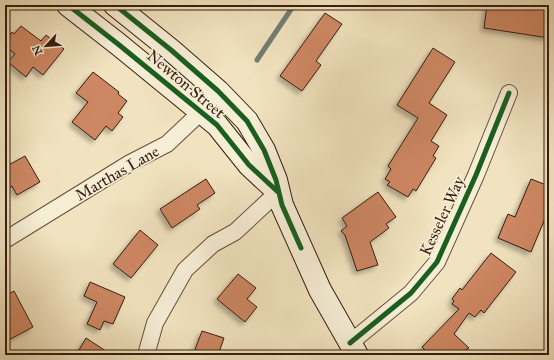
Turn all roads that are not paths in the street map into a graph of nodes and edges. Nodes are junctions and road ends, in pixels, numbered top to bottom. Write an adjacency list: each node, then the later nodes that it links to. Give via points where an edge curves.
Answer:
1 (68, 5): 5 (main road, Newton Street)
2 (115, 5): 3 (main road, Newton Street)
3 (218, 91): 5 (street, Marthas Lane); 6 (main road, Newton Street, via 247,121 264,150)
4 (508, 93): 8 (street, Kesseler Way, via 476,175 437,262 411,293)
5 (201, 112): 6 (main road, Newton Street, via 217,125 249,165); 7 (street, Marthas Lane, via 168,144 130,163)
6 (278, 192): 8 (main road, Newton Street, via 320,290); 9 (street, via 235,232 213,244 185,270 155,323)
7 (5, 240)
8 (353, 349)
9 (146, 355)

